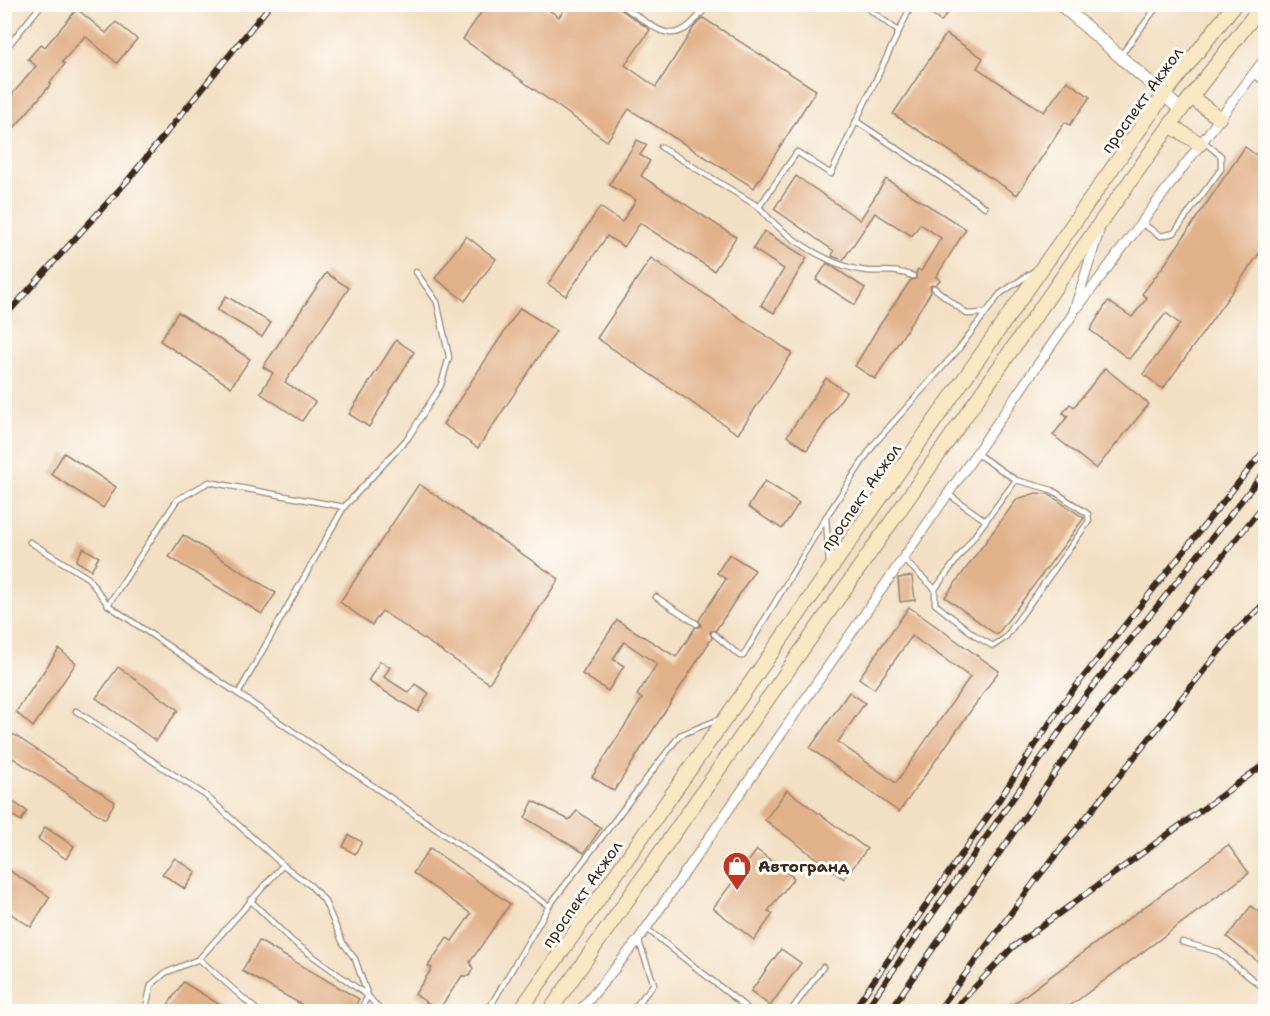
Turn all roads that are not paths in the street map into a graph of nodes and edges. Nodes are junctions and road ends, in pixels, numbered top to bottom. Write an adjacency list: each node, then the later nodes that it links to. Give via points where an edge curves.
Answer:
1 (42, 4): 11 (lane)
2 (620, 4): 3 (lane, via 664,33 677,34 693,26)
3 (708, 4)
4 (862, 4): 10 (lane)
5 (912, 4): 10 (lane)
6 (1060, 4): 12 (street)
7 (1159, 4): 12 (lane)
8 (1235, 4): 16 (main road, проспект Акжол)
9 (1263, 4): 17 (main road)
10 (898, 31): 20 (lane)
11 (4, 51)
12 (1119, 57): 16 (street)
13 (1266, 57): 14 (street)
14 (1253, 74): 15 (lane); 19 (street)
15 (1266, 84)
16 (1163, 96): 18 (street); 28 (main road, проспект Акжол)
17 (1191, 97): 18 (main road); 19 (main road)
18 (1180, 110): 21 (main road)
19 (1219, 118): 22 (street)
20 (856, 121): 24 (lane, via 831,174 797,152); 25 (lane)
21 (1170, 125): 22 (main road); 26 (main road)
22 (1201, 142): 27 (street); 27 (lane, via 1221,156 1222,164 1174,233 1161,236)
23 (661, 147): 24 (lane)
24 (759, 207): 30 (lane, via 772,224 841,266 868,271 897,270)
25 (985, 207)
26 (1103, 219): 33 (street); 49 (main road)
27 (1141, 223): 33 (street)
28 (1044, 265): 32 (lane, via 1000,294); 42 (main road, проспект Акжол)
29 (416, 272): 37 (lane, via 437,302 449,357 441,385 408,438)
30 (913, 276)
31 (934, 288): 32 (lane, via 967,314)
32 (984, 313): 38 (lane, via 957,351 874,444)
33 (1073, 314): 34 (street)
34 (976, 454): 35 (lane); 36 (street)
35 (1016, 480): 39 (lane); 43 (lane, via 1052,490 1088,514 1089,521 1005,638 993,646 977,637 935,604)
36 (948, 494): 39 (lane); 41 (street)
37 (344, 507): 45 (lane, via 209,482 177,500); 50 (lane)
38 (826, 517): 42 (lane); 47 (lane, via 743,656)
39 (986, 521): 43 (lane)
40 (30, 543): 45 (lane, via 88,578)
41 (903, 559): 43 (lane); 56 (street)
42 (830, 572): 48 (main road, проспект Акжол)
43 (935, 589)
44 (656, 597): 46 (lane)
45 (108, 605): 50 (lane)
46 (697, 624)
47 (714, 634)
48 (761, 668): 49 (main road); 52 (main road, проспект Акжол)
49 (782, 681): 69 (main road)
50 (238, 694): 55 (lane)
51 (76, 711): 53 (lane, via 205,795)
52 (728, 716): 55 (lane, via 680,735); 68 (main road, проспект Акжол)
53 (283, 865): 54 (lane); 62 (lane, via 324,900 355,959)
54 (250, 900): 59 (lane); 62 (lane, via 292,941)
55 (549, 906): 67 (lane)
56 (646, 929): 57 (street); 72 (lane)
57 (639, 940): 70 (street); 71 (lane, via 654,984)
58 (1182, 942): 61 (lane, via 1218,952)
59 (199, 959): 63 (lane, via 165,973 151,985); 64 (lane)
60 (823, 968): 73 (lane)
61 (1266, 990)
62 (368, 996): 65 (lane); 66 (lane)
63 (145, 1011)
64 (259, 1011)
65 (359, 1011)
66 (382, 1011)
67 (487, 1011)
68 (519, 1011)
69 (549, 1011)
70 (579, 1011)
71 (631, 1011)
72 (752, 1011)
73 (790, 1011)

